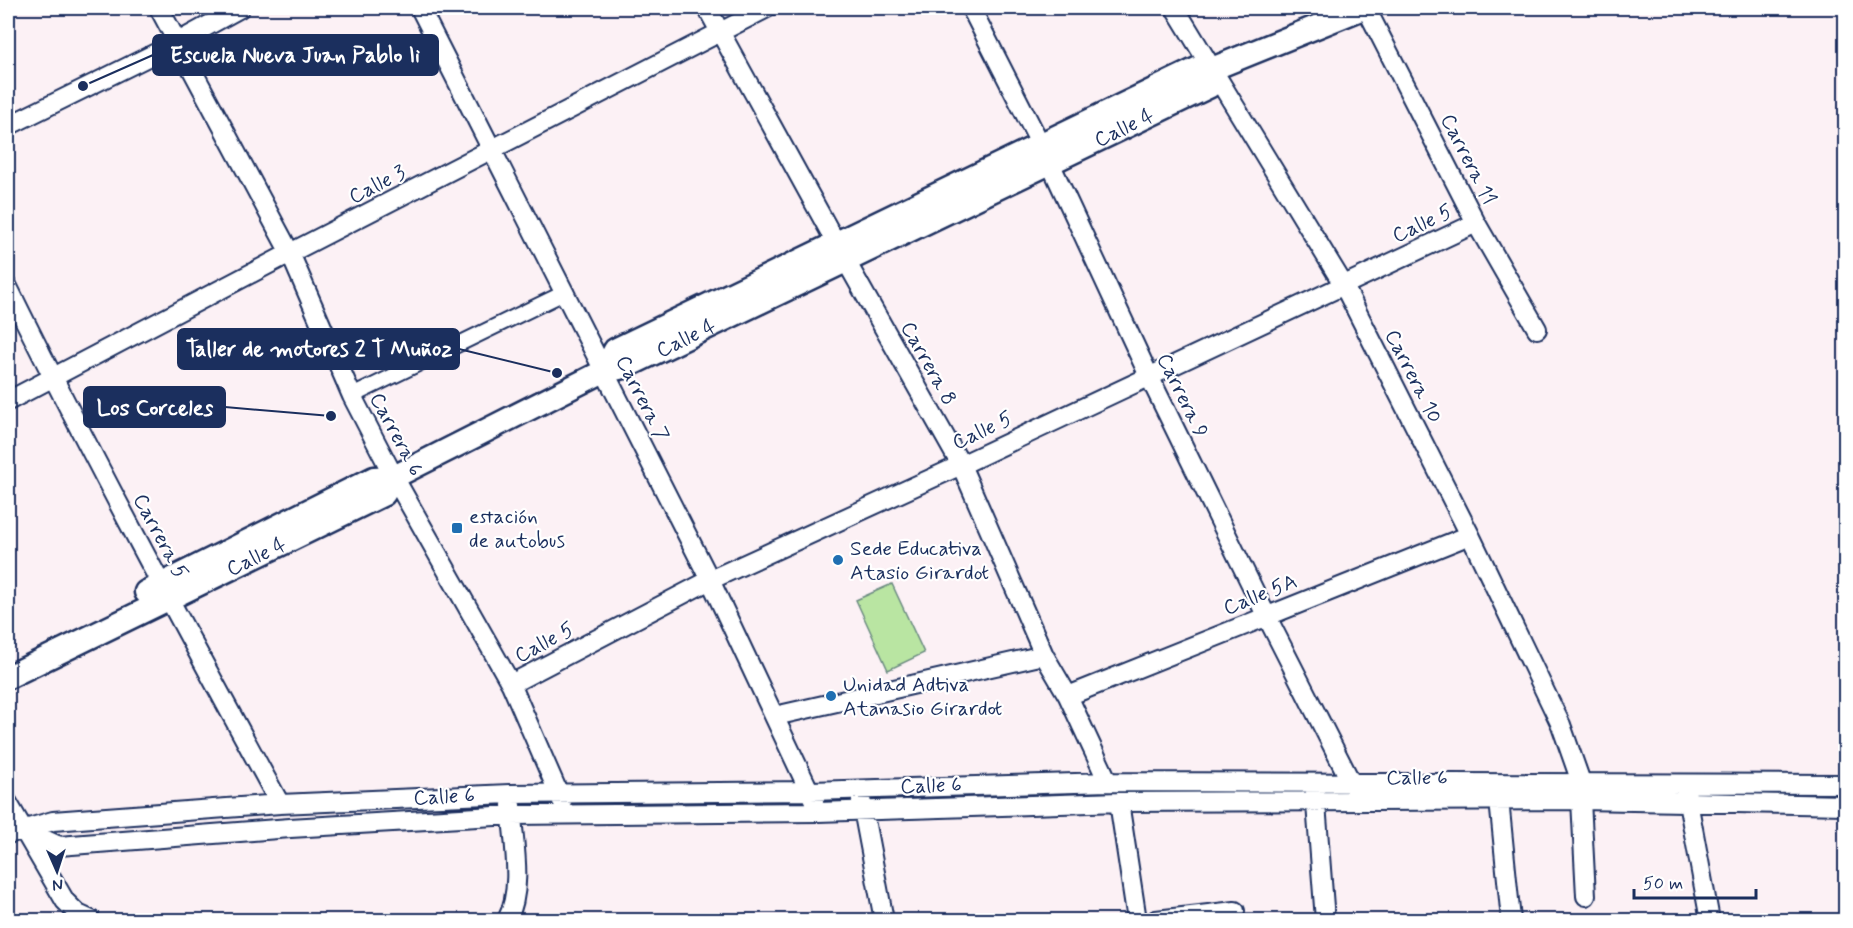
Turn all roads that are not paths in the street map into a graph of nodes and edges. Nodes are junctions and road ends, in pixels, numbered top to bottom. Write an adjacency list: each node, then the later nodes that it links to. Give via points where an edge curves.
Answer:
1 (159, 8): 10 (street, Carrera 6)
2 (240, 8): 10 (street)
3 (420, 8): 13 (street, Carrera 7)
4 (707, 8): 9 (street, Carrera 8)
5 (767, 8): 9 (street, Calle 3)
6 (971, 8): 14 (street, Carrera 9)
7 (1175, 8): 11 (street, Carrera 10)
8 (1364, 8): 11 (street); 15 (street, Carrera 11)
9 (720, 30): 13 (street, Calle 3); 16 (street, Carrera 8)
10 (178, 42): 12 (street); 17 (street, Carrera 6)
11 (1212, 69): 14 (street, via 1199,68); 18 (street, Carrera 10)
12 (8, 126)
13 (492, 151): 17 (street, Calle 3); 20 (street, Carrera 7)
14 (1045, 154): 16 (street); 23 (street, Carrera 9)
15 (1476, 223): 18 (street, Calle 5); 21 (street, Carrera 11)
16 (841, 252): 22 (street, via 615,351); 27 (street, Carrera 8)
17 (290, 253): 24 (street, Calle 3); 25 (street, Carrera 6)
18 (1342, 284): 23 (street, Calle 5); 29 (street, Carrera 10)
19 (8, 287): 24 (street, Carrera 5)
20 (566, 292): 22 (street, Carrera 7); 25 (street)
21 (1537, 329)
22 (604, 371): 28 (street, Calle 4); 30 (street, Carrera 7)
23 (1149, 376): 27 (street, Calle 5); 32 (street, Carrera 9)
24 (52, 378): 26 (street, Calle 3); 31 (street, Carrera 5)
25 (352, 396): 28 (street, Carrera 6)
26 (8, 401)
27 (961, 465): 30 (street, Calle 5); 33 (street, Carrera 8)
28 (394, 477): 31 (street, Calle 4, via 384,494); 36 (street, Carrera 6)
29 (1470, 535): 32 (street, Calle 5A); 45 (street, Carrera 10, via 1561,725)
30 (710, 580): 36 (street, Calle 5); 38 (street, Carrera 7)
31 (165, 591): 34 (street); 35 (street, Calle 4); 54 (street, Carrera 5)
32 (1266, 615): 37 (street, Calle 5A); 39 (street, Carrera 9)
33 (1044, 655): 37 (street, Carrera 8); 38 (street)
34 (8, 660)
35 (8, 677)
36 (511, 684): 47 (street, Carrera 6)
37 (1068, 696): 40 (street, Carrera 8)
38 (775, 716): 44 (street, Carrera 7)
39 (1352, 781): 41 (street, Calle 6); 45 (street, Calle 6); 49 (street, Carrera 9)
40 (1108, 782): 41 (street, Calle 6); 43 (street, Calle 6)
41 (1314, 783): 51 (street)
42 (1845, 784): 46 (street, Calle 6)
43 (858, 788): 44 (street, Calle 6); 56 (street)
44 (811, 790): 47 (street, Calle 6); 57 (street, Carrera 7)
45 (1581, 791): 46 (street, Calle 6); 50 (street, Calle 6); 61 (street, Carrera 10)
46 (1686, 792): 55 (street, Calle 6); 70 (street)
47 (558, 793): 48 (street, Calle 6); 58 (street, Carrera 6)
48 (510, 794): 54 (street, Calle 6); 59 (street)
49 (1359, 800): 50 (street, Calle 6); 51 (street, Calle 6)
50 (1498, 800): 69 (street)
51 (1317, 801): 53 (street, Calle 6); 68 (street)
52 (8, 802): 60 (street)
53 (1119, 802): 56 (street, Calle 6); 66 (street)
54 (280, 804): 60 (street, Calle 6, via 53,821)
55 (1845, 805)
56 (863, 810): 57 (street, Calle 6); 65 (street)
57 (818, 812): 58 (street, Calle 6)
58 (567, 814): 59 (street, Calle 6)
59 (512, 815): 60 (street, Calle 6, via 59,846); 64 (street, via 514,906)
60 (15, 831): 63 (street, via 65,901)
61 (1586, 896)
62 (1235, 911): 67 (street)
63 (91, 921)
64 (507, 921)
65 (885, 921)
66 (1137, 921)
67 (1156, 921)
68 (1325, 921)
69 (1511, 921)
70 (1710, 921)

